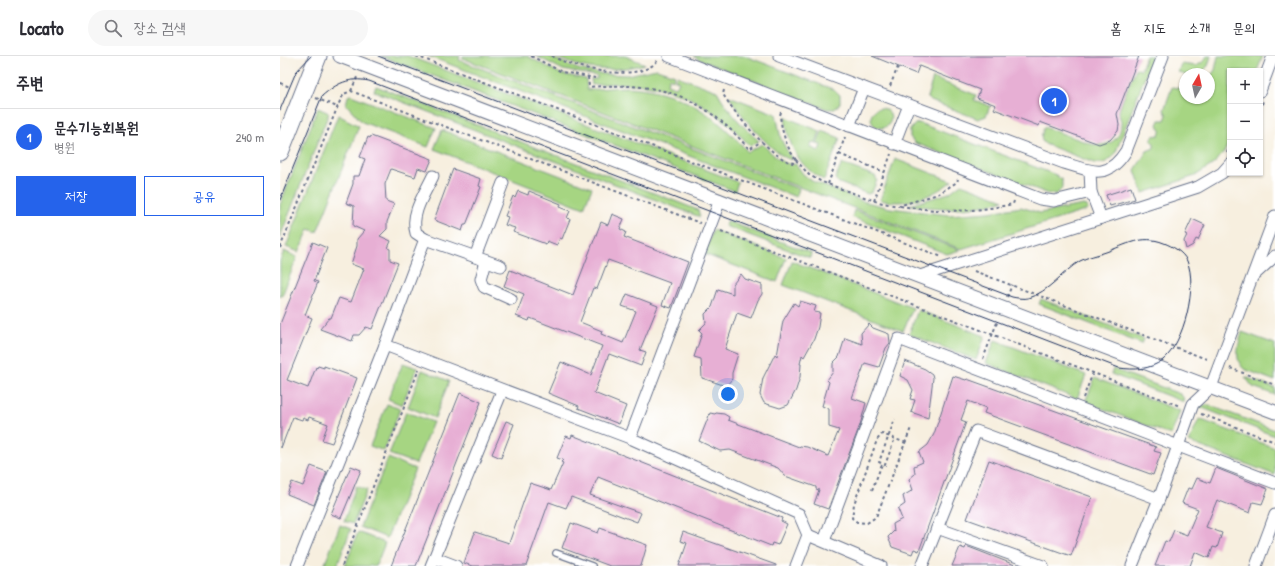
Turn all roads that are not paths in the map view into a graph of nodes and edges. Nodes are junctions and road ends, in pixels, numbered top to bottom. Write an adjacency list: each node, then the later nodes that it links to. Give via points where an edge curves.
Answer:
1 (318, 56): 12 (main road)
2 (340, 56): 18 (street)
3 (669, 56): 10 (street)
4 (779, 56): 8 (street)
5 (1163, 56): 14 (street, via 1126,151 1111,170)
6 (1273, 56): 7 (street)
7 (1263, 83)
8 (864, 88): 9 (street); 10 (street)
9 (909, 105): 11 (street); 14 (street)
10 (849, 126): 11 (street)
11 (894, 144): 17 (street, via 1040,199 1054,201)
12 (280, 152)
13 (1227, 167): 20 (street, via 1216,177 1198,187)
14 (1090, 171): 17 (street)
15 (433, 176): 21 (street, via 416,213 414,225 416,233)
16 (502, 183): 23 (street)
17 (1090, 192): 20 (street)
18 (720, 200): 26 (street); 33 (street)
19 (1275, 216): 27 (street)
20 (1101, 218): 26 (street)
21 (425, 239): 23 (street); 29 (street)
22 (1275, 256): 27 (street)
23 (475, 257): 24 (street)
24 (486, 261): 25 (street); 28 (street, via 481,279 484,287)
25 (501, 266)
26 (920, 276): 30 (street)
27 (1251, 278): 30 (street)
28 (511, 299)
29 (385, 345): 31 (street); 43 (street)
30 (1211, 388): 32 (street); 34 (street, via 1193,404)
31 (502, 391): 33 (street); 42 (street)
32 (1275, 412)
33 (630, 438): 39 (street, via 799,514)
34 (1178, 446): 35 (street); 36 (street); 40 (street, via 900,339)
35 (1275, 483)
36 (1158, 499): 38 (street, via 976,431); 50 (street)
37 (1275, 515): 51 (street)
38 (936, 528): 48 (street); 49 (street)
39 (808, 535): 40 (street); 46 (street)
40 (824, 541): 47 (street)
41 (556, 553): 45 (lane)
42 (433, 562): 44 (street)
43 (297, 566)
44 (456, 566)
45 (592, 566)
46 (796, 566)
47 (881, 566)
48 (922, 566)
49 (1043, 566)
50 (1132, 566)
51 (1256, 566)

